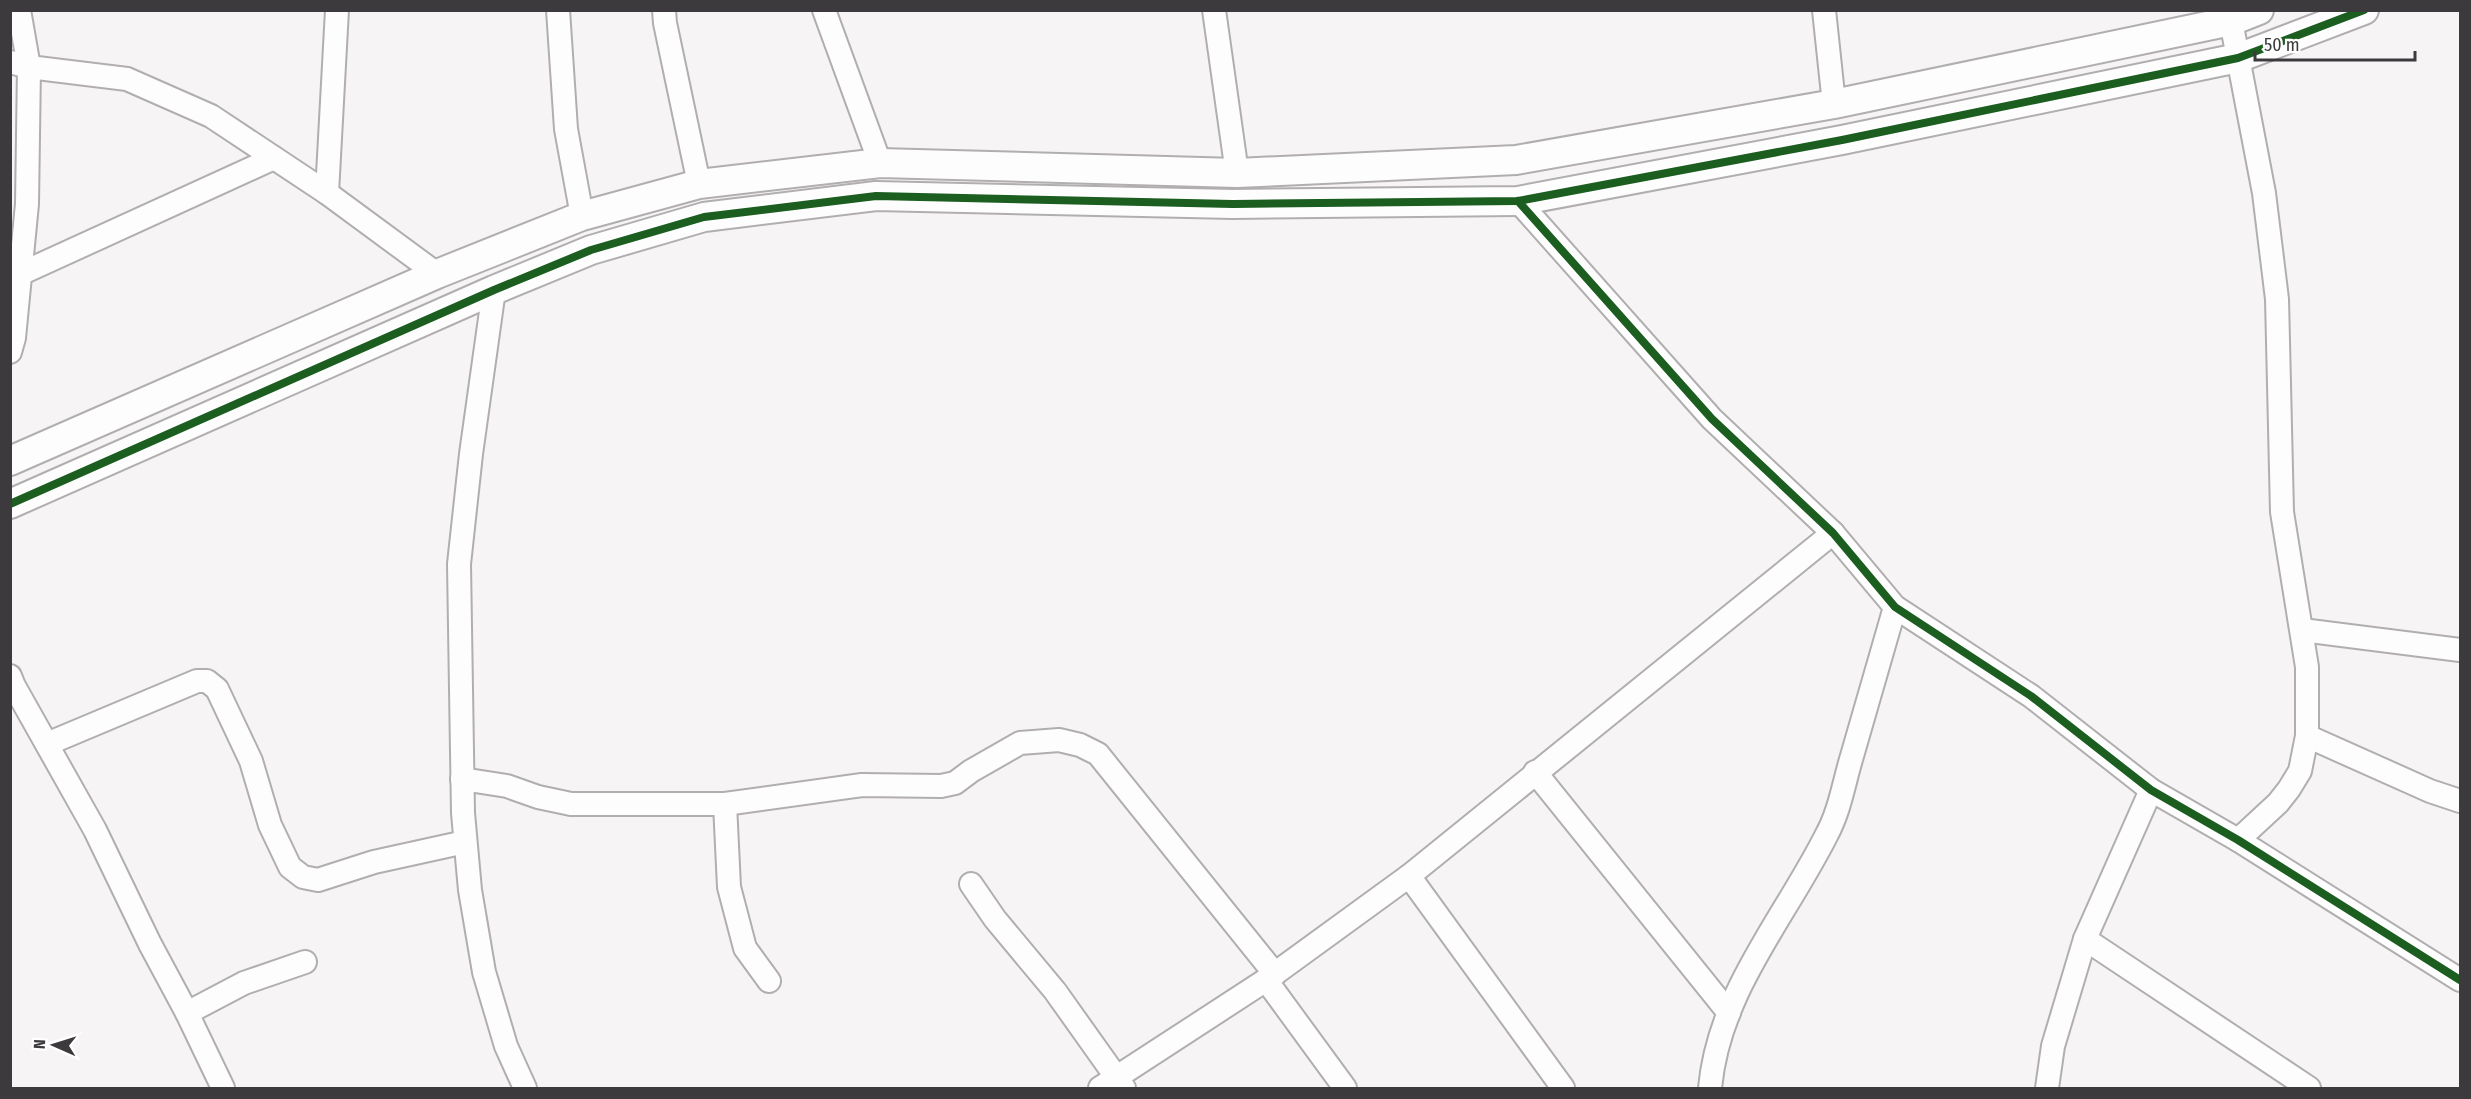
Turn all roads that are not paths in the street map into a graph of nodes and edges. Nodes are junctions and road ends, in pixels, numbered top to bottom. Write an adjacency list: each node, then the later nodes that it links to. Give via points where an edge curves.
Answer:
1 (19, 10): 12 (street)
2 (337, 10): 18 (street)
3 (558, 10): 20 (street, via 566,129)
4 (664, 10): 17 (street)
5 (824, 10): 15 (street)
6 (1214, 10): 16 (street)
7 (1824, 10): 13 (street)
8 (2259, 10): 10 (street)
9 (2364, 10): 11 (street)
10 (2229, 16): 11 (street); 13 (street)
11 (2238, 58): 19 (street, via 1842,140); 29 (street, via 2264,193 2277,299 2282,512)
12 (20, 65): 14 (street, via 127,79 211,116); 21 (street, via 27,204)
13 (1834, 104): 16 (street, via 1516,160)
14 (274, 158): 18 (street); 21 (street)
15 (880, 163): 16 (street); 17 (street)
16 (1237, 173)
17 (699, 184): 20 (street)
18 (327, 193): 22 (street)
19 (1518, 201): 23 (street, via 1233,204 876,196 704,217 591,250); 27 (street, via 1712,419)
20 (582, 216): 22 (street)
21 (20, 274): 24 (street)
22 (437, 274): 25 (street)
23 (494, 290): 26 (street); 36 (street, via 459,564)
24 (10, 352)
25 (10, 461)
26 (10, 504)
27 (1833, 533): 28 (street); 35 (street)
28 (1895, 607): 37 (street, via 2031,696); 50 (street, via 1828,833 1748,967)
29 (2302, 630): 30 (street); 33 (street, via 2307,667)
30 (2460, 650)
31 (12, 681): 32 (street); 34 (street)
32 (10, 711)
33 (2307, 736): 38 (street); 40 (street, via 2300,771 2289,789)
34 (47, 744): 41 (street, via 197,681 207,681 217,689 251,761 270,825 285,857 303,877 318,880 374,862); 49 (street)
35 (1534, 772): 42 (street); 50 (street)
36 (462, 779): 39 (street, via 507,786 571,804); 41 (street)
37 (2151, 790): 40 (street); 44 (street)
38 (2460, 801)
39 (725, 804): 46 (street, via 862,785 941,786 955,783 1020,742 1059,740 1080,745 1098,754); 48 (street, via 729,887 745,948)
40 (2238, 840): 47 (street)
41 (465, 842): 53 (street, via 484,972 506,1046)
42 (1409, 876): 46 (street); 55 (street)
43 (971, 884): 51 (street, via 994,919 1055,991)
44 (2085, 939): 57 (street, via 2053,1046); 58 (street)
45 (305, 962): 49 (street, via 244,983)
46 (1270, 977): 51 (street); 54 (street)
47 (2460, 980)
48 (769, 981)
49 (187, 1013): 52 (street)
50 (1729, 1013): 56 (street)
51 (1113, 1085)
52 (223, 1089)
53 (525, 1089)
54 (1345, 1089)
55 (1563, 1089)
56 (1710, 1089)
57 (2047, 1089)
58 (2309, 1089)

